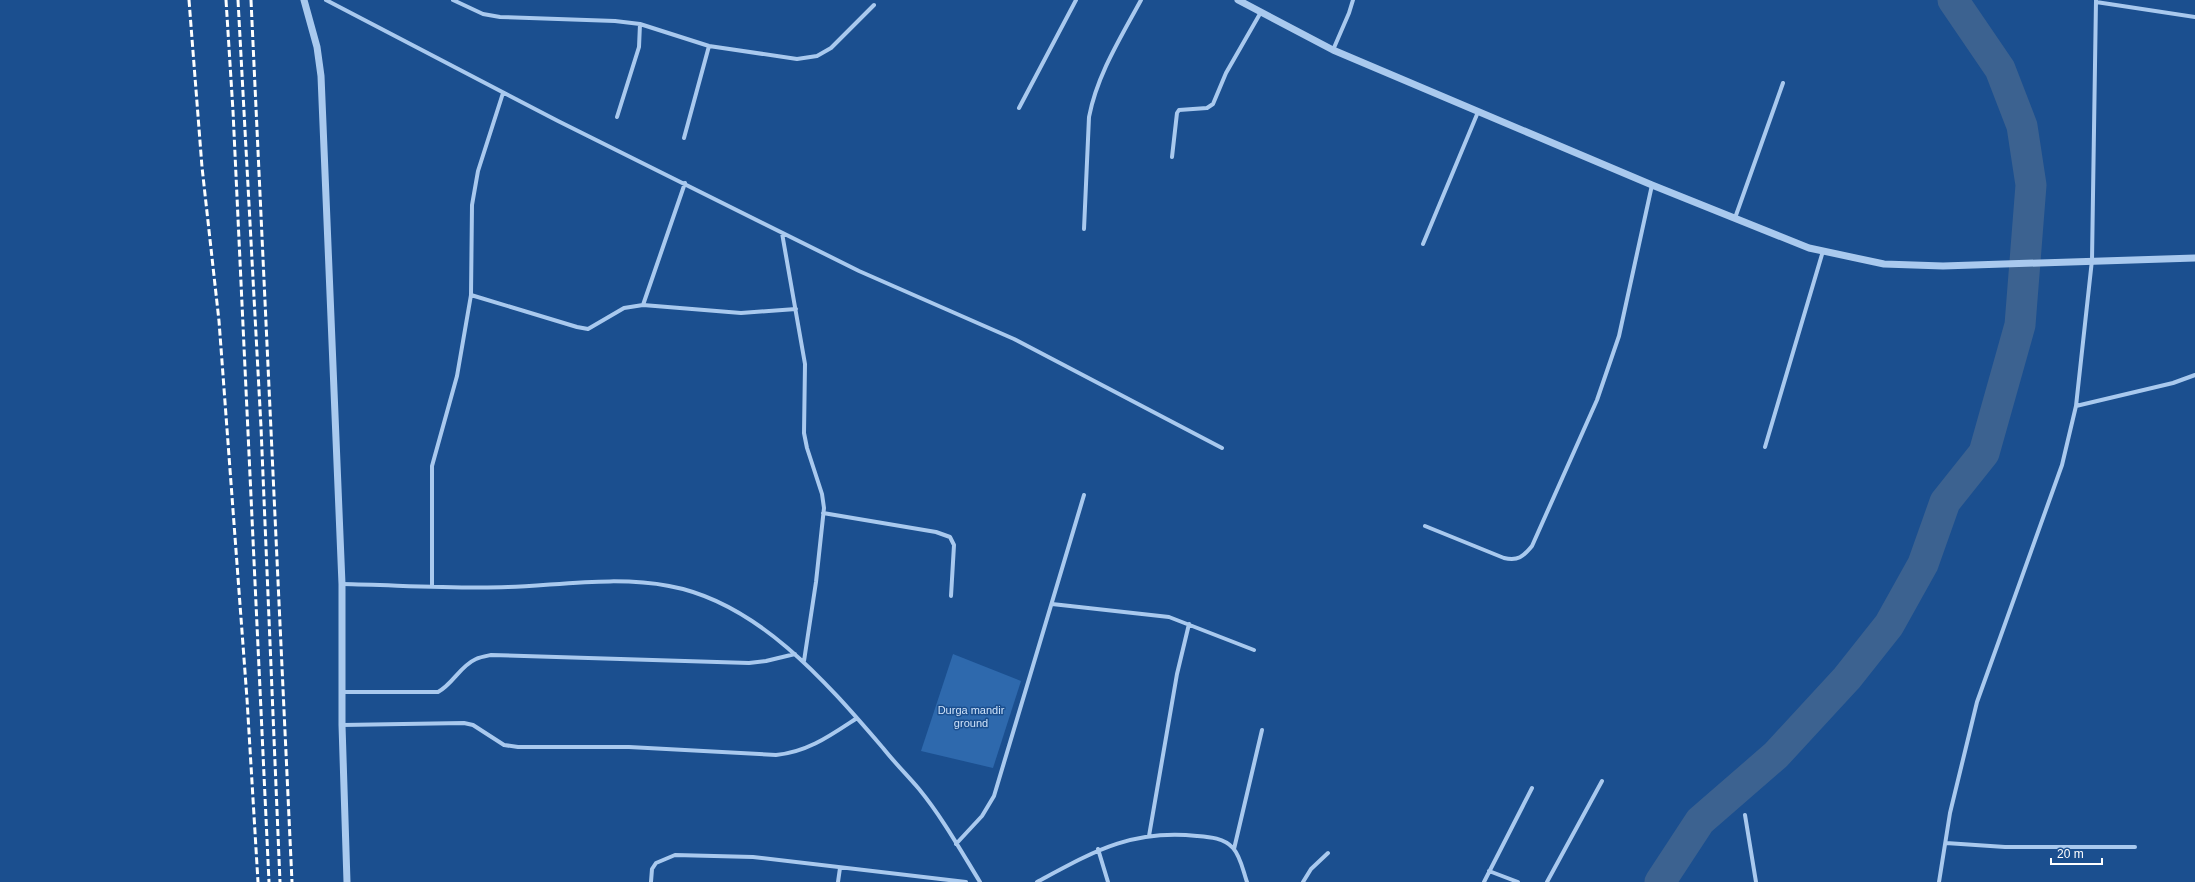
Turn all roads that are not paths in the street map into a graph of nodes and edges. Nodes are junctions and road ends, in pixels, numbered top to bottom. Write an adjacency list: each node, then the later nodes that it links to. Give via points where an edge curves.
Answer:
1 (304, 0): 41 (street, via 317,47 321,76)
2 (326, 0): 16 (street)
3 (453, 0): 12 (street, via 483,14 500,17)
4 (1076, 0): 17 (street)
5 (1141, 0): 25 (street, via 1107,64 1092,102 1089,116)
6 (1238, 0): 10 (street)
7 (1352, 0): 14 (street)
8 (2096, 1): 11 (street); 30 (street)
9 (874, 5): 13 (street, via 831,48 817,56 798,59)
10 (1261, 12): 14 (street); 21 (street, via 1226,73 1213,104 1207,108 1184,108 1177,113)
11 (2195, 17)
12 (640, 24): 13 (street); 19 (street, via 639,47)
13 (709, 46): 20 (street)
14 (1333, 50): 18 (street)
15 (1783, 83): 24 (street)
16 (503, 93): 22 (street); 31 (street, via 478,170 474,198)
17 (1019, 108)
18 (1478, 112): 23 (street); 27 (street)
19 (616, 116)
20 (684, 138)
21 (1172, 157)
22 (685, 183): 26 (street); 32 (street)
23 (1652, 185): 24 (street); 40 (street, via 1618,336 1597,400 1532,546 1524,557 1514,560)
24 (1735, 218): 28 (street, via 1809,248)
25 (1084, 229)
26 (782, 233): 33 (street); 37 (street, via 859,272 1014,340)
27 (1423, 244)
28 (1823, 251): 30 (street, via 1884,264 1943,266); 36 (street)
29 (2195, 258): 30 (street)
30 (2092, 260): 35 (street)
31 (471, 295): 32 (street, via 588,329 624,308); 42 (street, via 457,376 432,466)
32 (643, 305): 33 (street, via 741,313)
33 (796, 309): 39 (street, via 805,364 804,433 806,448 822,494)
34 (2195, 375): 35 (street)
35 (2076, 406): 57 (street, via 2062,465 1977,702 1950,813)
36 (1765, 447)
37 (1222, 448)
38 (1084, 495): 44 (street)
39 (823, 513): 43 (street, via 936,532 950,537 954,545); 48 (street)
40 (1425, 526)
41 (342, 584): 42 (street); 49 (street)
42 (432, 586): 47 (street, via 505,587 611,582 645,582 670,586 700,594 729,607)
43 (951, 596)
44 (1052, 604): 45 (street, via 1169,617); 58 (street, via 994,796 982,816)
45 (1190, 624): 46 (street); 56 (street, via 1177,674)
46 (1254, 650)
47 (795, 654): 48 (street); 49 (street, via 749,663 491,655 476,659 447,687 438,692)
48 (804, 661): 50 (street)
49 (342, 692): 51 (street)
50 (857, 718): 51 (street, via 821,742 793,754 776,755 629,747 518,747 504,745 473,725 464,723); 58 (street, via 919,789)
51 (342, 725): 66 (street)
52 (1262, 730): 61 (street)
53 (1602, 781): 77 (street)
54 (1532, 788): 64 (street)
55 (1744, 814): 78 (street)
56 (1149, 836): 60 (street); 61 (street, via 1165,834 1213,837 1225,841)
57 (1946, 843): 59 (street, via 2004,847); 79 (street)
58 (956, 844): 70 (street)
59 (2135, 847)
60 (1098, 849): 71 (street); 72 (street)
61 (1234, 849): 73 (street)
62 (1328, 853): 74 (street, via 1311,869)
63 (840, 868): 65 (street); 67 (street, via 753,857 675,855 656,863 652,870); 68 (street)
64 (1489, 871): 75 (street); 76 (street)
65 (926, 880): 69 (street)
66 (347, 882)
67 (651, 882)
68 (838, 882)
69 (966, 882)
70 (980, 882)
71 (1037, 882)
72 (1108, 882)
73 (1247, 882)
74 (1303, 882)
75 (1484, 882)
76 (1518, 882)
77 (1547, 882)
78 (1756, 882)
79 (1939, 882)

